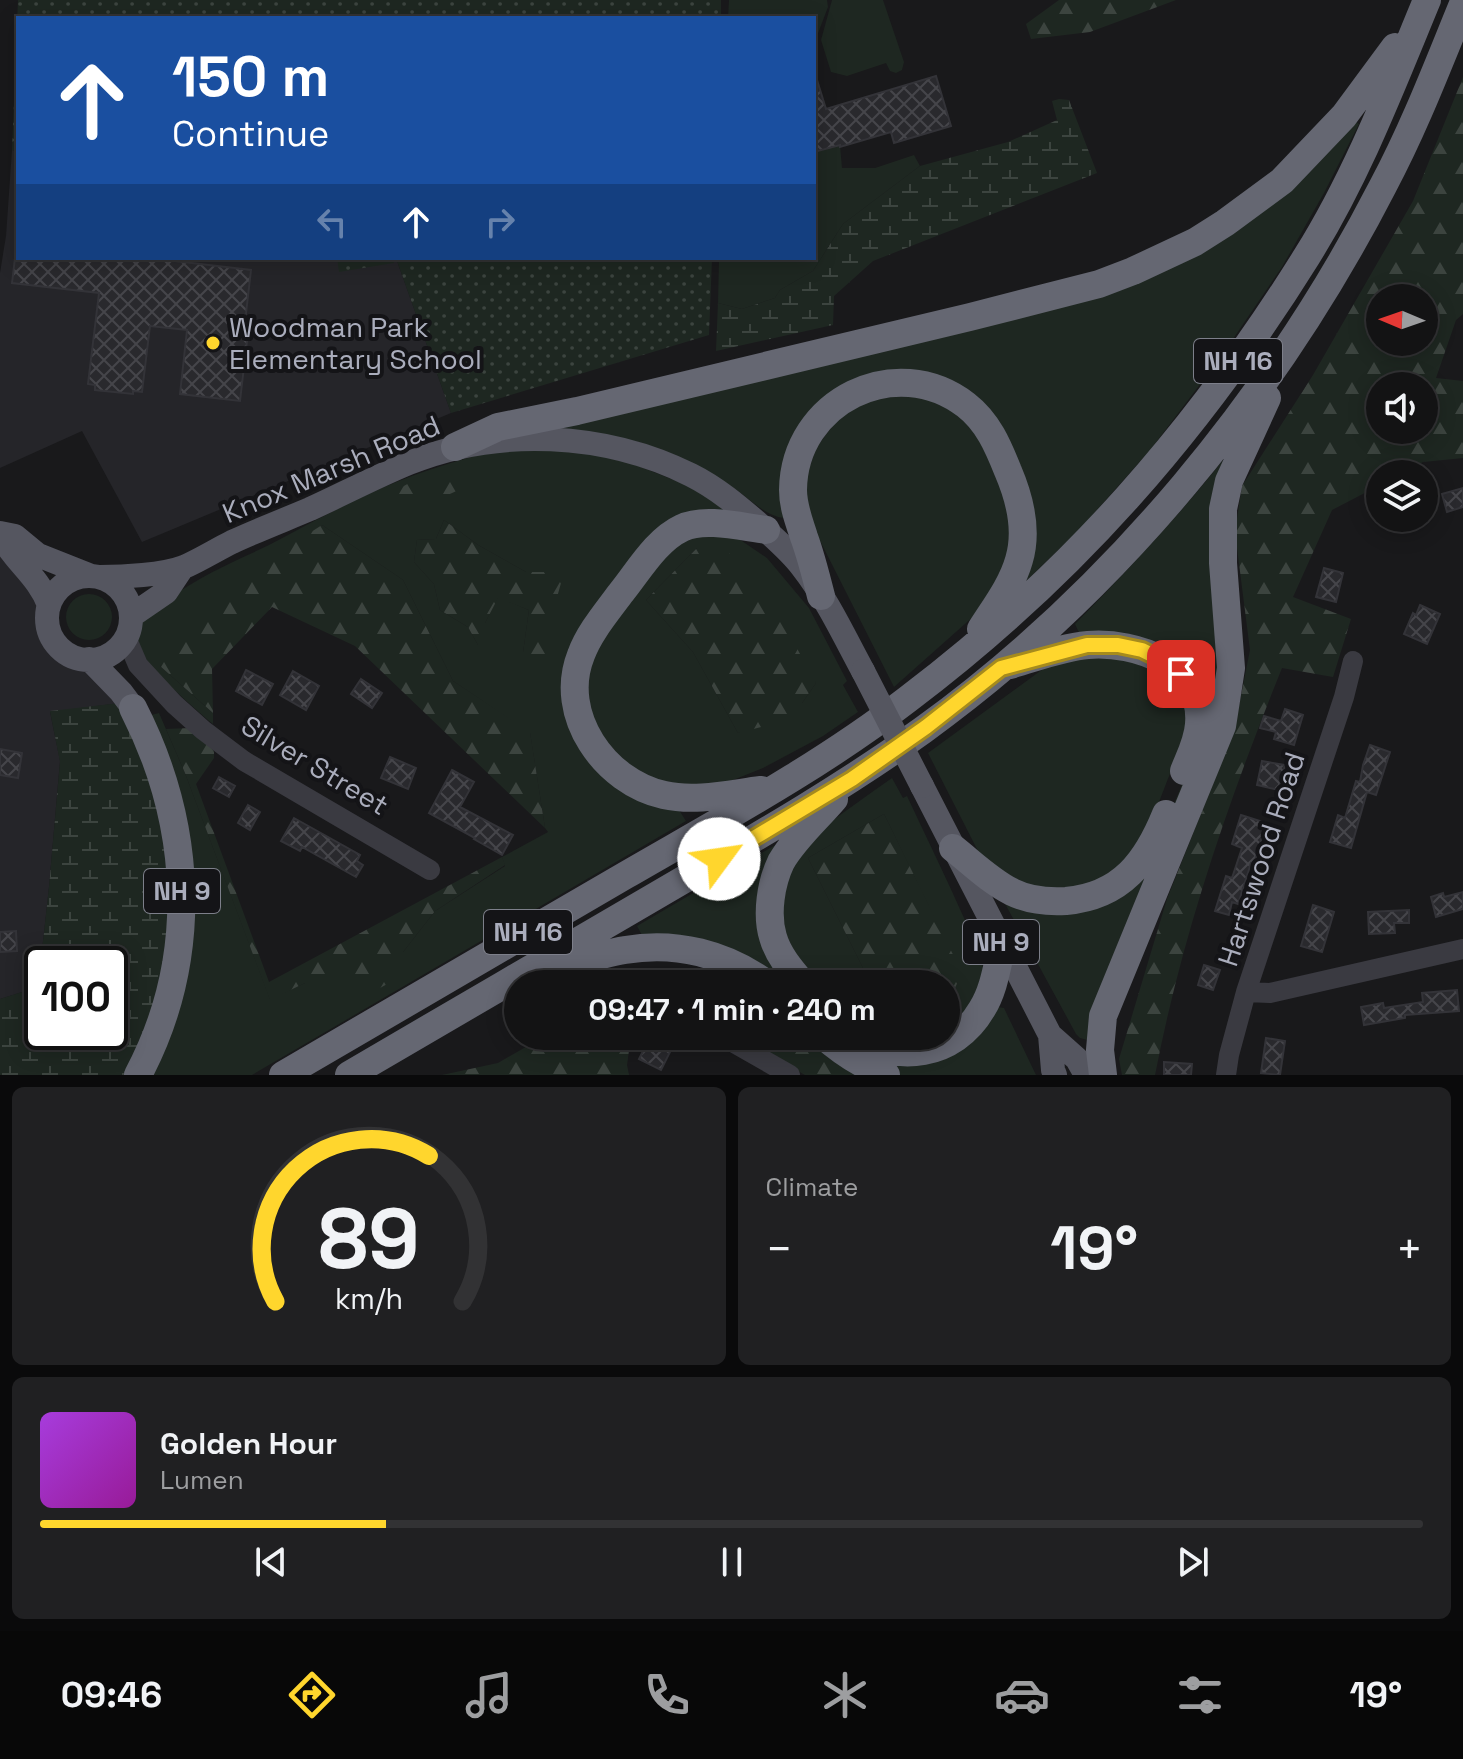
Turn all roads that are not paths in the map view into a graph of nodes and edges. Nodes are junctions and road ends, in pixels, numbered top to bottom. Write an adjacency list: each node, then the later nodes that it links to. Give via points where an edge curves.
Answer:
1 (1426, 4): 4 (highway, via 1344,116 1282,181 1195,242 1133,271 970,317 498,427); 12 (highway, NH 16, via 1338,201 1309,254 1220,386 1101,529)
2 (1463, 4): 3 (highway, NH 16, via 1384,186)
3 (1296, 335): 15 (highway, NH 16, via 1164,508 1076,600); 43 (highway, via 1229,481 1221,528 1231,668 1222,726 1103,1016)
4 (455, 447): 5 (main road, Knox Marsh Road / NH 9, via 538,439 611,447 691,475); 7 (main road, Knox Marsh Road / NH 9)
5 (766, 530): 9 (main road, Knox Marsh Road / NH 9, via 802,566); 19 (highway, via 702,522 662,542 591,635 580,657 575,692 593,747 628,780 682,798)
6 (0, 534): 8 (main road, NH 9, via 15,536 38,555); 10 (main road, NH 9)
7 (182, 568): 8 (main road, Knox Marsh Road / NH 9); 11 (main road, Knox Marsh Road / NH 9, via 166,592)
8 (96, 576): 10 (main road, NH 9, via 65,583); 11 (main road, NH 9, via 118,588 129,606)
9 (821, 596): 12 (highway, via 793,490 810,432 829,409 869,387 912,383 940,390 977,415 995,439 1023,522 1015,572); 20 (main road, Knox Marsh Road / NH 9, bridge)
10 (49, 605): 13 (main road, NH 9, via 47,620 54,640 69,654)
11 (128, 627): 13 (main road, NH 9, via 114,651); 16 (street, Silver Street, via 138,665)
12 (966, 654): 19 (highway, NH 16, via 907,701)
13 (89, 659): 17 (main road, NH 9)
14 (1353, 661): 29 (street, Hartswood Road)
15 (1001, 668): 18 (highway, NH 16); 20 (highway, via 1087,645 1142,650 1166,662 1193,690 1200,723 1196,739 1155,841 1129,874 1096,895 1044,901 1015,894)
16 (174, 704): 17 (street); 21 (street, Silver Street, via 244,761)
17 (133, 708): 36 (highway, NH 9, via 172,811 182,893 173,977)
18 (852, 779): 24 (highway, NH 16); 27 (highway, via 792,848 773,885 773,936)
19 (773, 788): 37 (highway, NH 16)
20 (953, 848): 22 (main road, Knox Marsh Road / NH 9)
21 (430, 870)
22 (1002, 945): 30 (highway, via 989,996); 31 (main road, Knox Marsh Road / NH 9)
23 (1463, 949): 29 (street, via 1270,993)
24 (530, 970)
25 (550, 970): 26 (highway, via 653,947 698,952)
26 (745, 970)
27 (792, 970)
28 (504, 985): 38 (highway, NH 16)
29 (1246, 992): 44 (street, Hartswood Road)
30 (960, 1033)
31 (1050, 1035): 41 (main road, Knox Marsh Road / NH 9); 42 (main road, Knox Marsh Road / NH 9, via 1077,1059)
32 (746, 1050): 39 (street)
33 (840, 1050): 40 (highway)
34 (884, 1050): 35 (highway)
35 (928, 1050)
36 (138, 1075)
37 (283, 1075)
38 (349, 1075)
39 (790, 1075)
40 (886, 1075)
41 (1055, 1075)
42 (1086, 1075)
43 (1103, 1075)
44 (1226, 1075)

